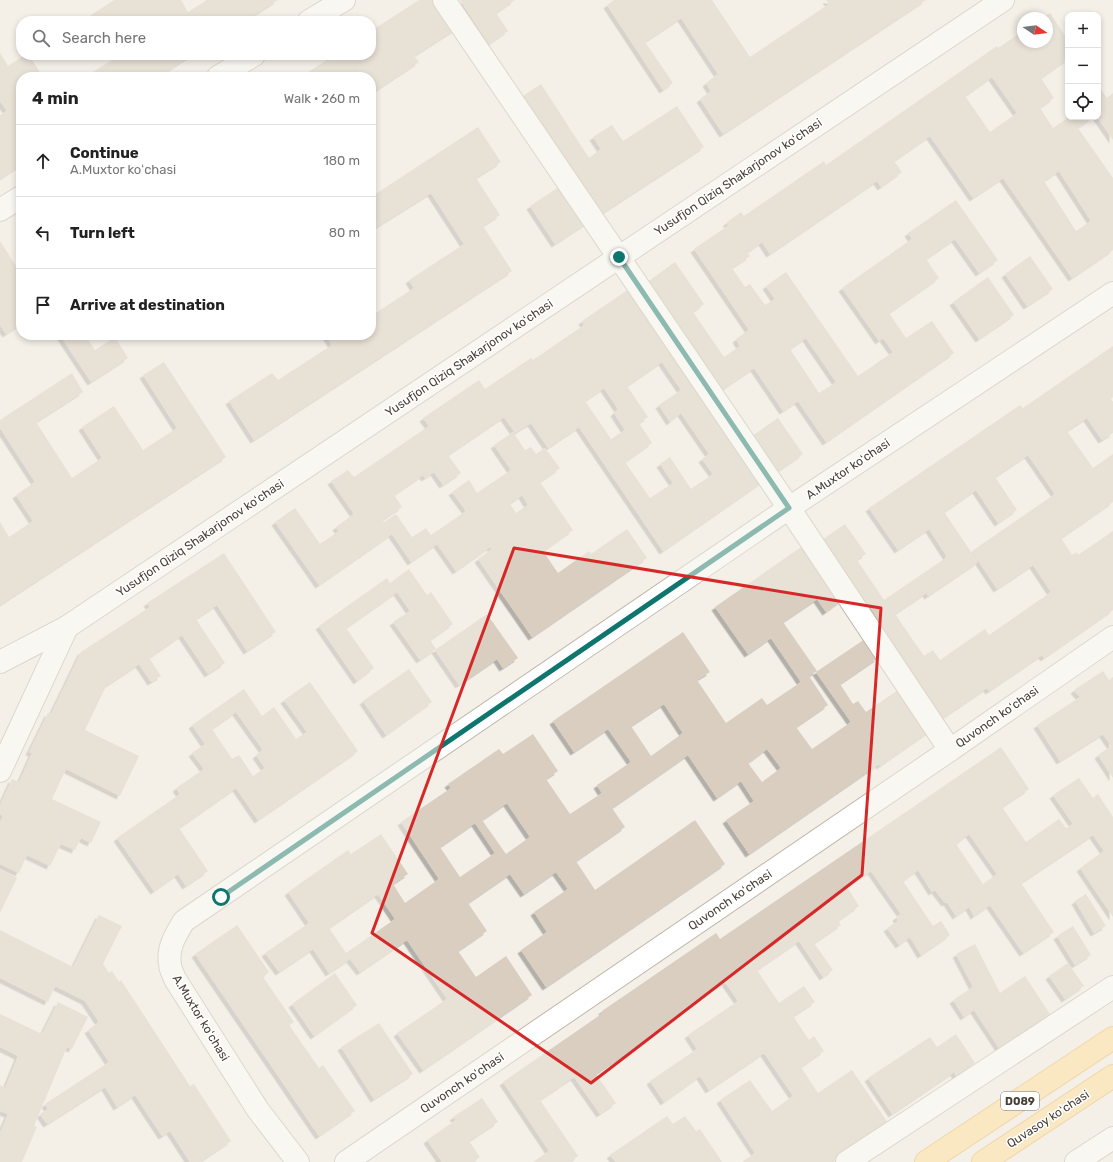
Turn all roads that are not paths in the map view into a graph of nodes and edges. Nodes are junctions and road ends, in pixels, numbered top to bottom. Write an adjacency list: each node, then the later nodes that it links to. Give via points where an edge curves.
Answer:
1 (344, 0): 4 (street)
2 (444, 0): 9 (street)
3 (1003, 0): 9 (street, Yusufjon Qiziq Shakarjonov koʻchasi)
4 (317, 16)
5 (246, 60): 6 (street)
6 (226, 72)
7 (16, 200): 8 (street)
8 (0, 210)
9 (619, 257): 11 (street); 12 (street, Yusufjon Qiziq Shakarjonov koʻchasi)
10 (1113, 293): 11 (street, A.Muxtor koʻchasi)
11 (789, 508): 15 (street); 21 (street, A.Muxtor koʻchasi, via 184,922 174,937 170,951 170,964 175,979 258,1110)
12 (67, 627): 14 (street, Yusufjon Qiziq Shakarjonov koʻchasi); 16 (street)
13 (1113, 637): 15 (street, Quvonch koʻchasi)
14 (0, 662)
15 (950, 750): 22 (street, Quvonch koʻchasi)
16 (0, 771)
17 (1113, 987): 23 (street)
18 (1113, 1038): 24 (main road, D089)
19 (1113, 1076): 25 (main road, Quvasoy koʻchasi / D089)
20 (1113, 1138): 26 (street)
21 (298, 1162)
22 (346, 1162)
23 (847, 1162)
24 (926, 1162)
25 (983, 1162)
26 (1076, 1162)

